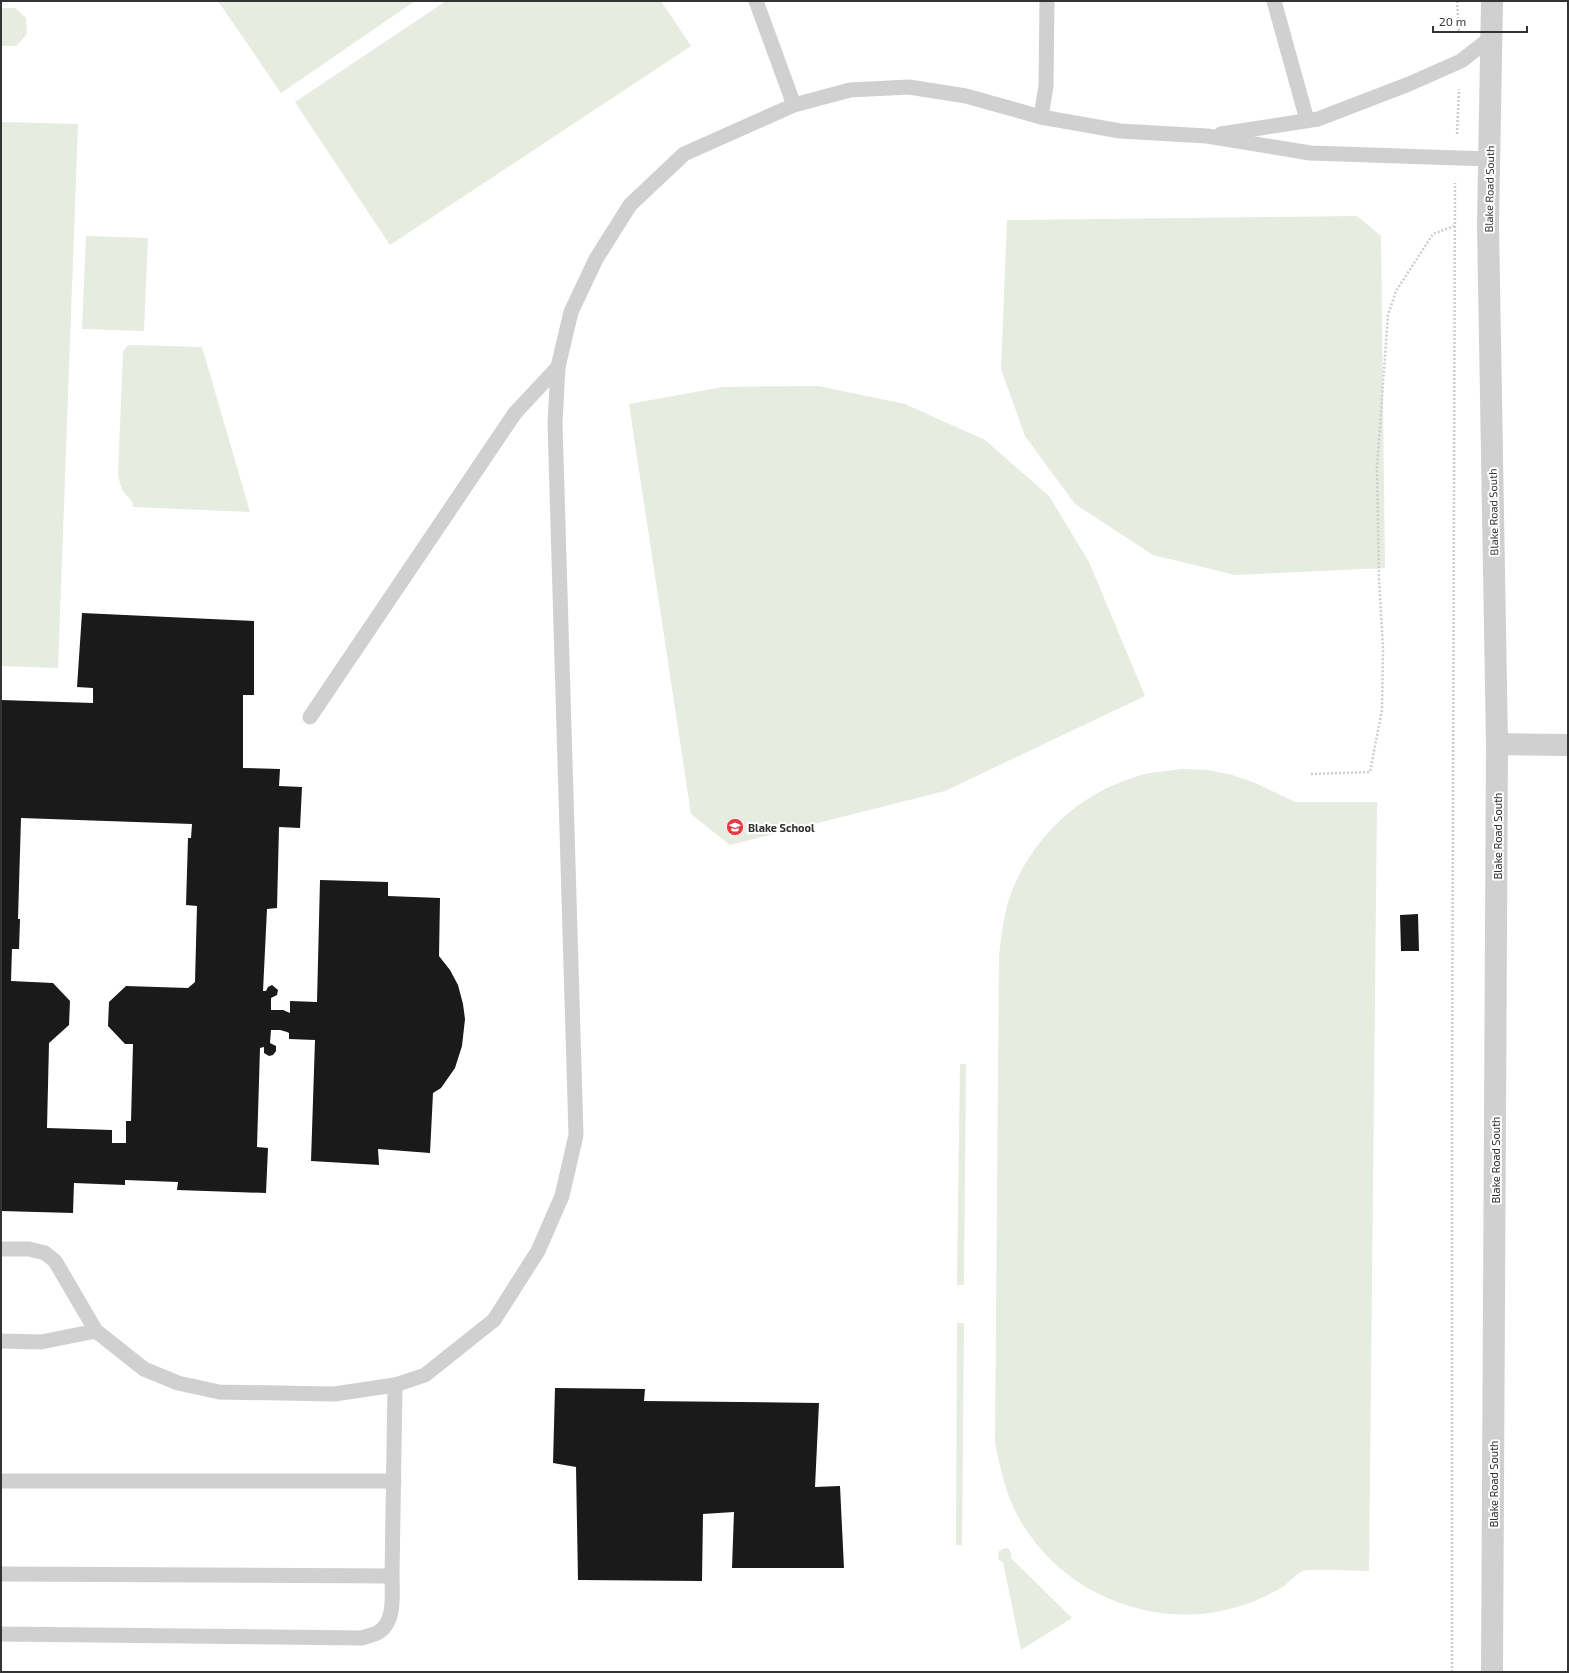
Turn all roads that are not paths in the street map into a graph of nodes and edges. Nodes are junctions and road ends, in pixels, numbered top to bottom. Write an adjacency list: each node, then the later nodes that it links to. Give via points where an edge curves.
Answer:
1 (756, 1): 6 (lane)
2 (1047, 1): 7 (lane, via 1046,86)
3 (1274, 1): 8 (lane)
4 (1492, 1): 5 (street, Blake Road South)
5 (1492, 37): 8 (lane, via 1461,61 1318,119); 10 (street, Blake Road South)
6 (794, 105): 7 (lane, via 850,90 909,88 966,96); 11 (lane, via 684,154 630,205 596,259 571,312)
7 (1041, 117): 9 (lane, via 1120,131)
8 (1307, 120): 9 (lane)
9 (1207, 136): 10 (lane, via 1310,152)
10 (1489, 159): 13 (street, Blake Road South)
11 (558, 367): 12 (lane, via 515,413); 18 (lane, via 555,423 576,1135 562,1196 538,1251 494,1320 425,1376)
12 (310, 717)
13 (1497, 744): 14 (street); 24 (street, Blake Road South)
14 (1568, 745)
15 (1, 1248): 16 (lane, via 29,1249 45,1253 55,1261)
16 (96, 1331): 17 (lane, via 41,1342); 18 (lane, via 144,1369 178,1383 219,1392 334,1394)
17 (1, 1341)
18 (395, 1385): 19 (lane)
19 (394, 1481): 20 (lane); 22 (lane)
20 (1, 1482)
21 (1, 1574): 22 (lane)
22 (392, 1576): 23 (lane, via 392,1605 388,1622 378,1633 362,1638)
23 (1, 1634)
24 (1492, 1672)

